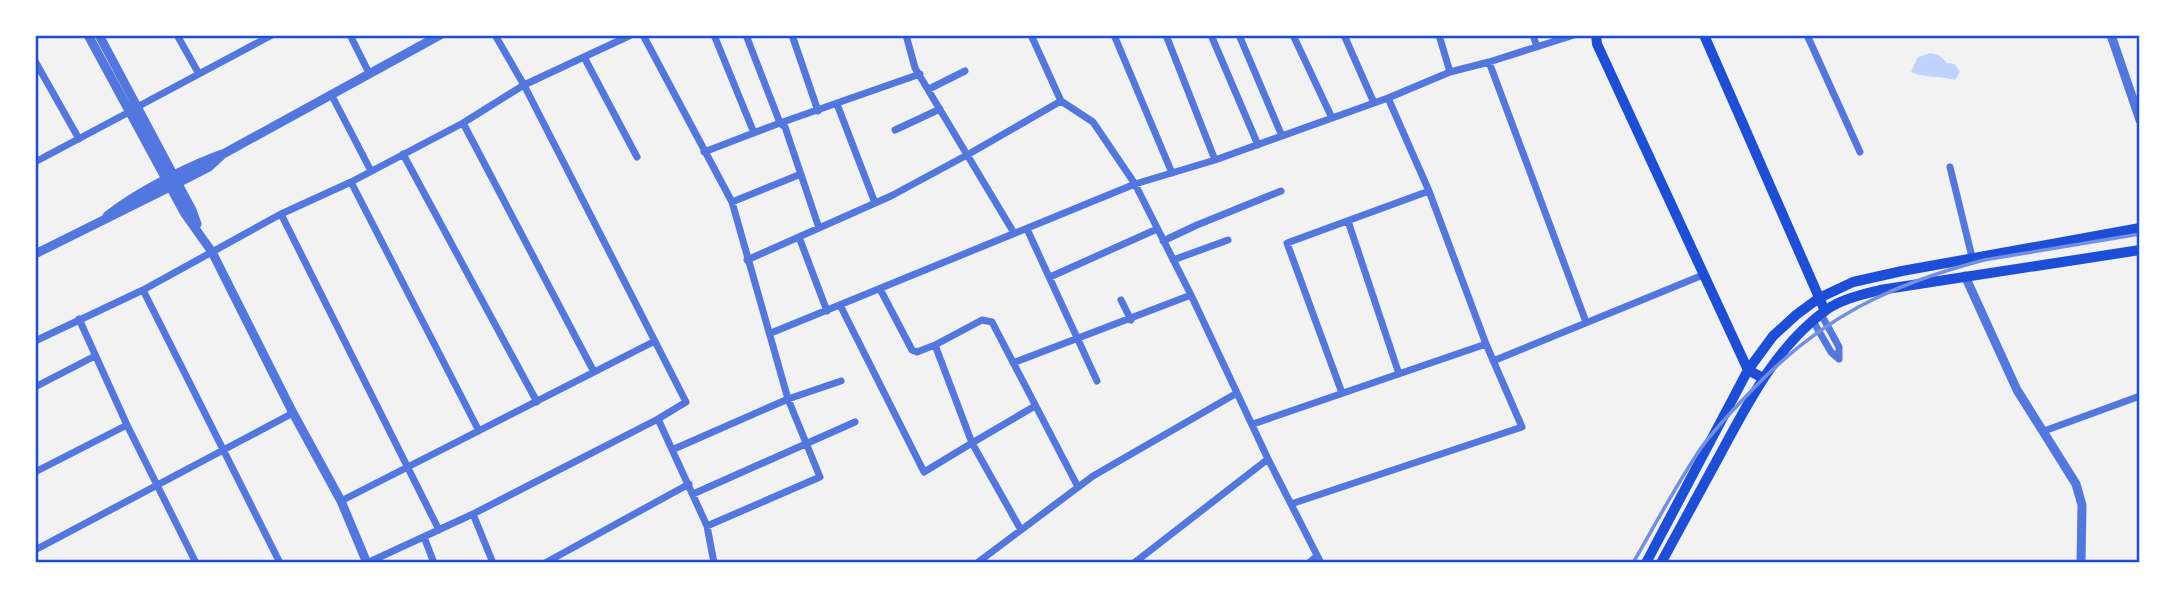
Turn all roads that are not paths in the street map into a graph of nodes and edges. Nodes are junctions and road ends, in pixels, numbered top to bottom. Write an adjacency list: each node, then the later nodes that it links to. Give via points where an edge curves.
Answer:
1 (88, 35): 45 (street)
2 (99, 35): 45 (street)
3 (177, 35): 36 (street)
4 (350, 35): 35 (street)
5 (440, 35): 28 (street)
6 (495, 35): 38 (street)
7 (631, 35): 30 (street)
8 (643, 35): 57 (street)
9 (714, 35): 53 (street)
10 (746, 35): 51 (street)
11 (792, 35): 47 (street)
12 (906, 35): 37 (street)
13 (1031, 35): 42 (street)
14 (1114, 35): 66 (street)
15 (1166, 35): 62 (street)
16 (1211, 35): 56 (street)
17 (1239, 35): 54 (street)
18 (1293, 35): 48 (street)
19 (1344, 35): 43 (street)
20 (1440, 35): 34 (street)
21 (1533, 35): 29 (street)
22 (1574, 35): 29 (street)
23 (1596, 35): 91 (main road)
24 (1704, 35): 97 (main road)
25 (1807, 35): 58 (street)
26 (2111, 35): 49 (street)
27 (267, 36): 36 (street)
28 (421, 39): 35 (street)
29 (1537, 47): 32 (street)
30 (584, 57): 38 (street); 61 (street)
31 (35, 61): 55 (street)
32 (1489, 62): 34 (street); 104 (street)
33 (965, 71): 39 (street)
34 (1450, 72): 41 (street)
35 (369, 73): 40 (street)
36 (199, 74): 45 (street)
37 (920, 74): 39 (street); 44 (street)
38 (524, 85): 50 (street); 108 (street)
39 (929, 89): 46 (street)
40 (331, 94): 65 (street); 68 (street, via 209,167)
41 (1388, 98): 43 (street); 72 (street)
42 (1061, 101): 60 (street); 70 (street, via 1093,122)
43 (1374, 103): 48 (street)
44 (837, 104): 47 (street); 74 (street)
45 (135, 108): 55 (street); 68 (street)
46 (940, 109): 52 (street); 60 (street)
47 (818, 111): 51 (street)
48 (1332, 118): 54 (street)
49 (2140, 120)
50 (463, 123): 59 (street); 115 (street)
51 (780, 123): 53 (street); 67 (street)
52 (895, 130)
53 (754, 133): 57 (street)
54 (1282, 136): 56 (street)
55 (79, 139): 63 (street)
56 (1258, 145): 62 (street)
57 (705, 152): 73 (street)
58 (1860, 152)
59 (403, 154): 65 (street); 125 (street)
60 (967, 155): 74 (street); 81 (street)
61 (637, 157)
62 (1215, 160): 66 (street)
63 (35, 162)
64 (1950, 167): 88 (street)
65 (371, 171): 69 (street)
66 (1172, 173): 70 (street)
67 (801, 174): 73 (street); 77 (street)
68 (173, 182): 86 (street); 87 (street)
69 (351, 182): 75 (street); 132 (street)
70 (1135, 184): 79 (street); 80 (street)
71 (1281, 191): 84 (street)
72 (1429, 191): 76 (street); 109 (street)
73 (732, 202): 89 (street)
74 (875, 203): 77 (street)
75 (281, 214): 86 (street); 139 (street)
76 (1348, 221): 116 (street); 122 (street, via 1287,243)
77 (819, 228): 82 (street)
78 (2140, 228): 88 (main road)
79 (1027, 229): 81 (street); 93 (street)
80 (1157, 229): 84 (street); 93 (street)
81 (1014, 233): 95 (street)
82 (799, 237): 89 (street); 100 (street)
83 (1228, 240): 90 (street)
84 (1163, 241): 90 (street)
85 (2140, 250): 92 (main road)
86 (212, 252): 94 (street); 127 (street)
87 (35, 254)
88 (1972, 257): 97 (main road, via 1853,282)
89 (747, 260): 105 (street)
90 (1173, 260): 96 (street)
91 (1703, 275): 104 (street); 114 (main road)
92 (1965, 276): 101 (main road, via 1846,299); 133 (street, via 2017,390)
93 (1050, 277): 106 (street)
94 (143, 289): 102 (street); 137 (street)
95 (880, 289): 99 (street); 110 (street, via 912,349 917,352)
96 (1191, 295): 103 (street); 121 (street)
97 (1819, 298): 101 (main road); 114 (main road, via 1773,336)
98 (1121, 300): 103 (street)
99 (840, 305): 100 (street); 135 (street, via 924,472)
100 (827, 311): 105 (street)
101 (1820, 315): 101 (street, via 1839,347 1839,359 1831,352); 117 (main road, via 1784,348)
102 (79, 319): 107 (street); 111 (street)
103 (1131, 320): 106 (street)
104 (1586, 322): 112 (street)
105 (771, 333): 124 (street)
106 (1078, 340): 113 (street); 119 (street)
107 (35, 341)
108 (655, 341): 115 (street); 128 (street, via 686,402)
109 (1486, 344): 112 (street); 116 (street)
110 (935, 345): 113 (street, via 989,320); 135 (street)
111 (95, 356): 120 (street); 131 (street)
112 (1493, 361): 146 (street, via 1522,427)
113 (1013, 363): 126 (street)
114 (1748, 370): 117 (main road); 164 (main road)
115 (594, 372): 125 (street)
116 (1399, 374): 122 (street)
117 (1763, 378): 165 (main road)
118 (841, 381): 124 (street)
119 (1097, 381)
120 (35, 387)
121 (1237, 393): 130 (street); 143 (street)
122 (1342, 393): 130 (street)
123 (2140, 396): 133 (street)
124 (788, 399): 134 (street); 136 (street)
125 (537, 402): 132 (street)
126 (1035, 406): 135 (street); 143 (street)
127 (293, 413): 137 (street); 145 (street)
128 (658, 419): 136 (street); 147 (street)
129 (855, 422): 134 (street)
130 (1253, 424): 138 (street)
131 (127, 425): 140 (street); 141 (street)
132 (479, 431): 139 (street)
133 (2044, 431): 166 (street, via 2076,484 2082,505)
134 (806, 443): 144 (street); 148 (street, via 820,477)
135 (972, 443): 150 (street)
136 (674, 449): 142 (street)
137 (223, 451): 141 (street); 155 (street)
138 (1268, 459): 146 (street); 162 (street)
139 (408, 467): 145 (street); 149 (street)
140 (35, 472)
141 (158, 483): 152 (street); 154 (street)
142 (690, 484): 144 (street); 159 (street)
143 (1078, 487): 150 (street)
144 (693, 494): 148 (street)
145 (341, 500): 156 (street)
146 (1291, 504): 153 (street)
147 (473, 514): 149 (street); 158 (street)
148 (707, 526): 160 (street)
149 (439, 530): 151 (street)
150 (1021, 530): 161 (street)
151 (424, 537): 156 (street); 157 (street)
152 (35, 550)
153 (1319, 560): 163 (street)
154 (197, 563)
155 (280, 563)
156 (367, 563)
157 (434, 563)
158 (493, 563)
159 (545, 563)
160 (714, 563)
161 (977, 563)
162 (1134, 563)
163 (1309, 563)
164 (1646, 563)
165 (1661, 563)
166 (2081, 563)

